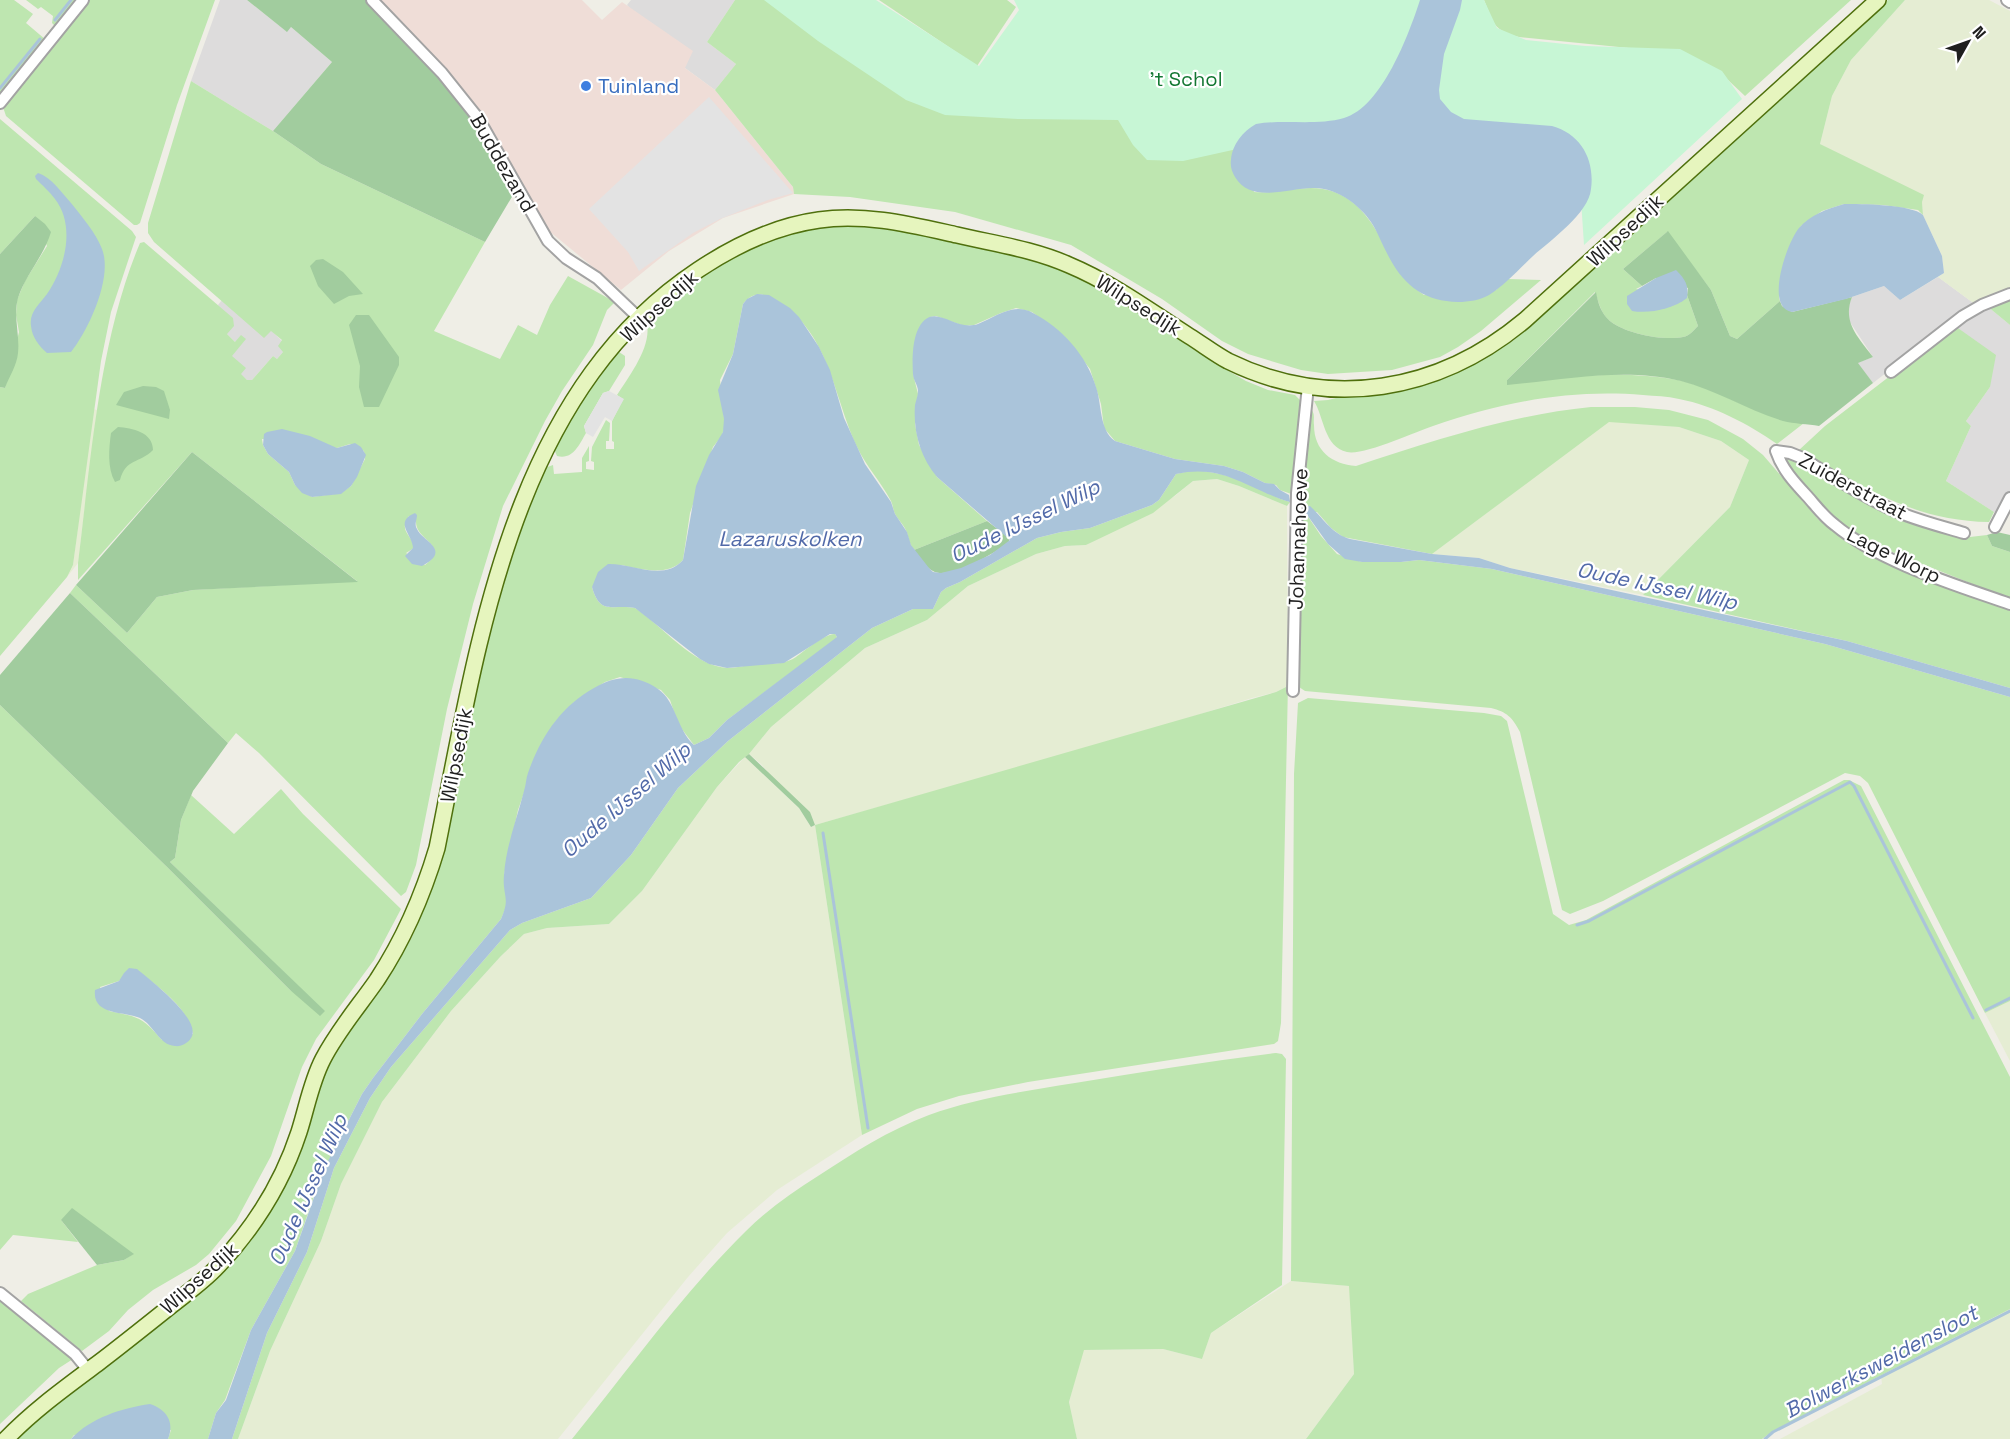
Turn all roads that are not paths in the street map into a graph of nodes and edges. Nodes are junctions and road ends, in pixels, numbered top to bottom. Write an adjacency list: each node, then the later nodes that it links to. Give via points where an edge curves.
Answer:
1 (83, 0): 4 (street)
2 (372, 0): 6 (street, Buddezand, via 442,73 478,118 546,238)
3 (1878, 0): 8 (main road, Wilpsedijk, via 1557,293 1492,346 1447,369 1413,380 1351,390)
4 (0, 103)
5 (2010, 294): 7 (street, via 1963,316)
6 (640, 319): 8 (main road, Wilpsedijk, via 679,283 724,253 754,239 817,220 862,218 1004,244 1066,264 1102,280 1225,359 1264,376); 16 (main road, Wilpsedijk, via 600,363 570,406 520,510 480,634 437,848 426,883 400,942 320,1065 278,1186 254,1223 214,1269)
7 (1892, 372)
8 (1308, 386): 14 (street, Johannahoeve, via 1298,493)
9 (1776, 451): 12 (street, Zuiderstraat, via 1800,457 1892,510); 13 (street, Lage Worp, via 1791,478 1847,534 1916,570)
10 (2010, 498): 11 (street)
11 (1995, 527)
12 (1964, 533)
13 (2010, 604)
14 (1293, 692)
15 (0, 1293): 16 (street, via 75,1354)
16 (88, 1370): 17 (main road, Wilpsedijk, via 50,1398)
17 (6, 1439)

